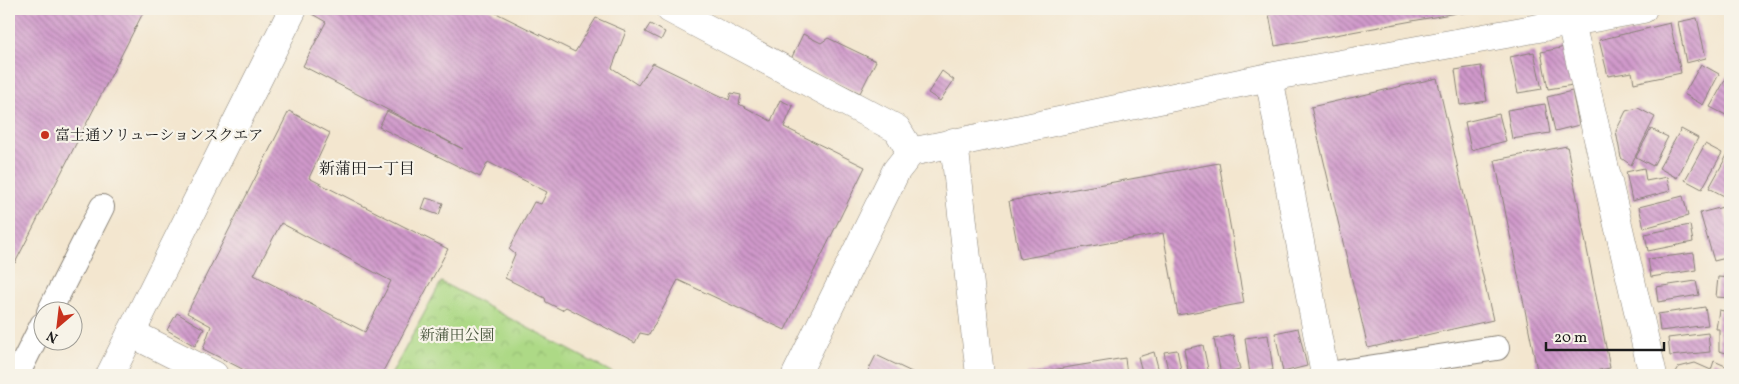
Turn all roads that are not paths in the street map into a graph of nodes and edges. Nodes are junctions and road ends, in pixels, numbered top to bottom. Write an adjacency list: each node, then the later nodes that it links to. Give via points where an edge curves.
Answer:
1 (293, 9): 10 (street)
2 (670, 9): 7 (street, via 897,129)
3 (1643, 9): 4 (street)
4 (1571, 23): 5 (street); 19 (street)
5 (1270, 77): 6 (street); 18 (street)
6 (954, 142): 7 (street); 17 (street)
7 (911, 152): 16 (street, via 896,171)
8 (102, 207): 9 (lane)
9 (54, 302)
10 (131, 333): 14 (street); 15 (street)
11 (32, 345): 13 (lane)
12 (1497, 348): 18 (lane)
13 (17, 375)
14 (110, 375)
15 (214, 375)
16 (796, 375)
17 (980, 375)
18 (1324, 375)
19 (1653, 375)

